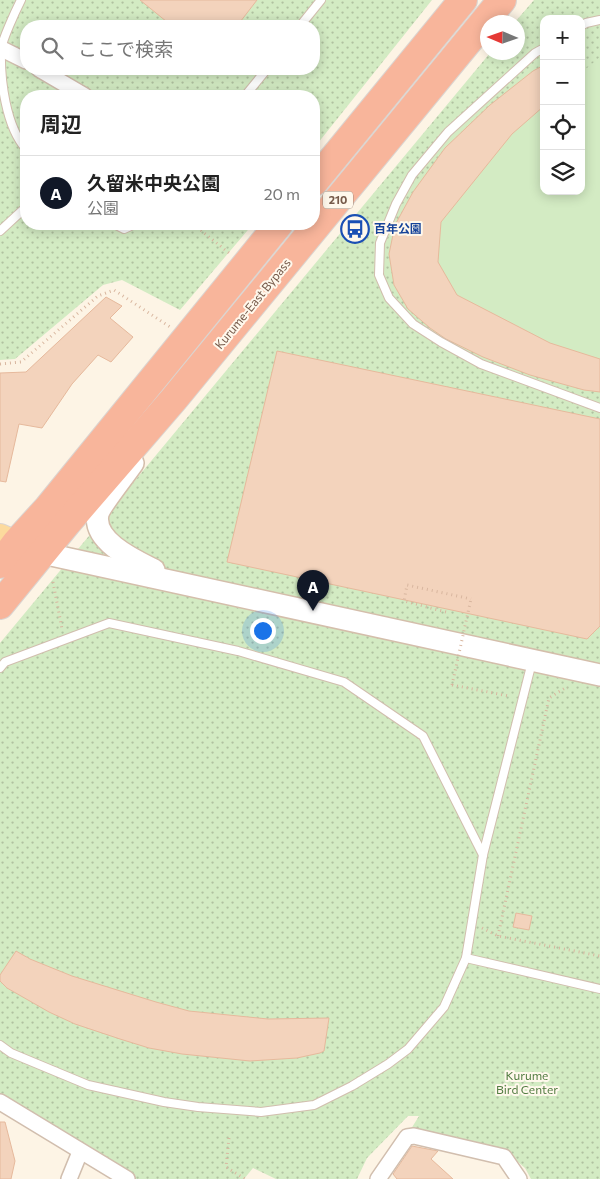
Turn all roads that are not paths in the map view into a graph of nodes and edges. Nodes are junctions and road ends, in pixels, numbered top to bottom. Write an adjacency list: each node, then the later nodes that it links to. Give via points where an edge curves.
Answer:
1 (21, 0): 8 (lane)
2 (321, 0): 5 (lane)
3 (463, 0): 16 (highway, 210)
4 (502, 0): 18 (highway, Kurume-East Bypass / 210)
5 (305, 20)
6 (600, 20): 7 (lane)
7 (585, 24)
8 (1, 48): 10 (street); 15 (lane, via 4,101)
9 (540, 50): 23 (lane, via 448,132 412,175 380,243 379,275 389,298 413,324 440,342 481,364)
10 (20, 58)
11 (50, 75): 13 (street)
12 (262, 75): 14 (lane)
13 (75, 90)
14 (250, 90)
15 (20, 142)
16 (320, 175)
17 (20, 212): 19 (lane)
18 (320, 221)
19 (0, 230)
20 (274, 230): 24 (highway, via 48,508)
21 (313, 230): 22 (highway, Kurume-East Bypass / 210)
22 (174, 399): 25 (highway, Kurume-East Bypass / 210); 26 (street, via 98,513 98,528 112,546)
23 (600, 408)
24 (5, 547): 25 (street)
25 (42, 554): 26 (street); 27 (highway, Kurume-East Bypass / 210)
26 (175, 582): 28 (street)
27 (0, 605)
28 (533, 660): 30 (street); 31 (lane)
29 (0, 668): 31 (lane, via 5,662 109,623 238,651 344,682 424,736)
30 (600, 675)
31 (483, 855): 32 (lane)
32 (466, 958): 33 (lane); 34 (lane, via 444,1007 408,1049 352,1086 314,1105 261,1112 164,1102 88,1085 11,1053)
33 (600, 989)
34 (0, 1045)
35 (0, 1102): 36 (street)
36 (80, 1152): 37 (street); 38 (street)
37 (69, 1179)
38 (127, 1179)
39 (378, 1179): 40 (street, via 407,1137 414,1136 504,1158)
40 (519, 1179)

